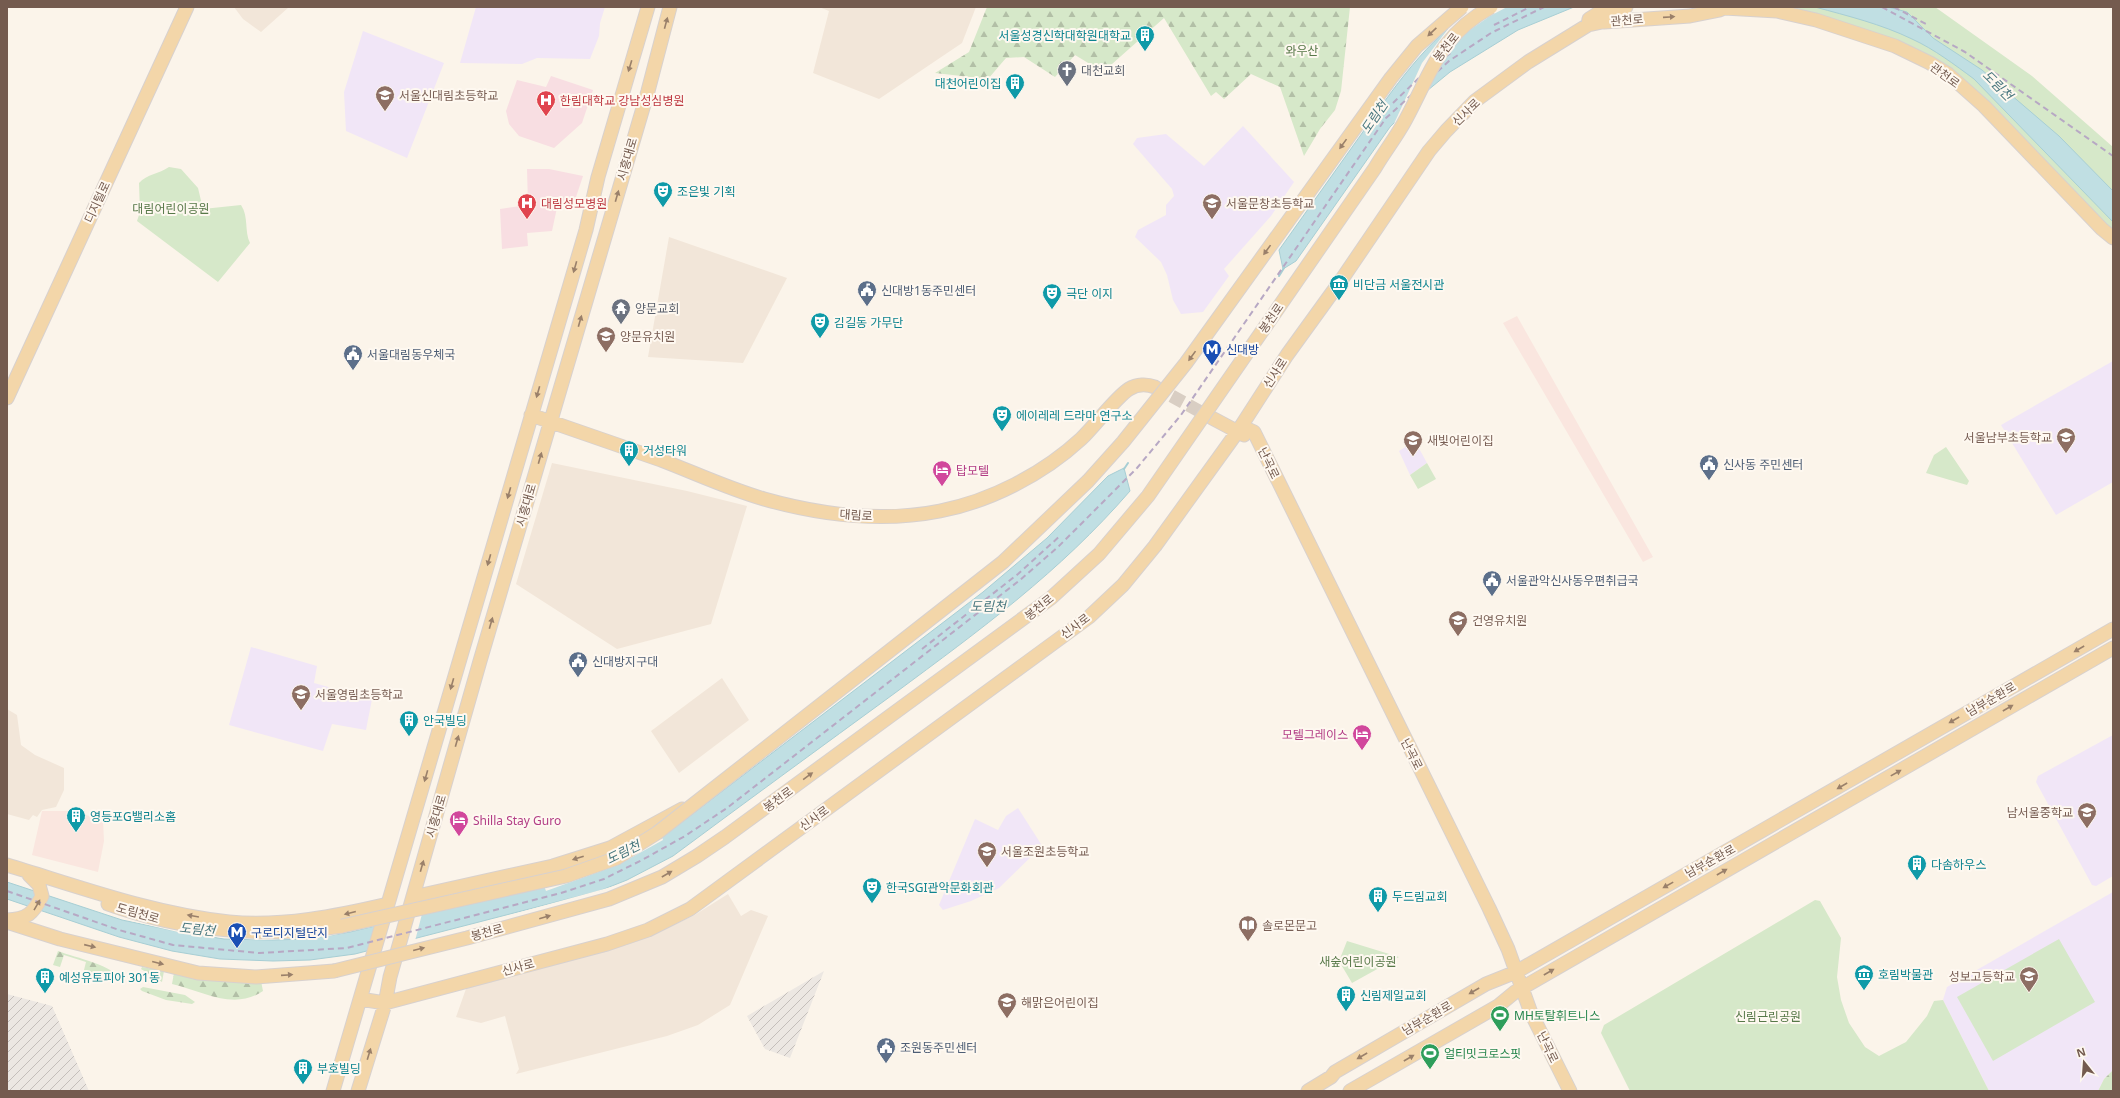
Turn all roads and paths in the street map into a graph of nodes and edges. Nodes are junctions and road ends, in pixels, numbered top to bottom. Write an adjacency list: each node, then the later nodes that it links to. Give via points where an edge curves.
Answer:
1 (187, 7): 12 (main road, 디지털로)
2 (648, 7): 13 (main road, 시흥대로, one-way to 13)
3 (670, 7): 15 (main road, 시흥대로, one-way to 3, via 646,98)
4 (1462, 7): 19 (main road, 봉천로, one-way to 19, bridge, via 1417,46 1391,78 1186,364 1088,481 1003,562)
5 (1491, 7): 24 (main road, 봉천로, one-way to 5, bridge, via 60,939 198,973 256,977 334,971 609,899 662,877 697,856 1052,598 1099,554 1148,496 1375,168 1406,119 1441,50 1454,34)
6 (1626, 7): 9 (main road, 신사로)
7 (1707, 7): 8 (main road, 관천로)
8 (1724, 9): 9 (main road, 관천로, one-way to 8, via 1690,16); 10 (main road, 관천로, via 1777,11 1816,20 1895,46 1930,62 1948,74 1984,106)
9 (1607, 15): 16 (main road, 신사로, via 1588,22 1492,87 1446,132 1421,163)
10 (2113, 238)
11 (1155, 387): 15 (main road, 대림로, via 1142,385 1128,389 1080,440 1017,483 958,507 904,516 869,517 837,514 763,498)
12 (7, 398)
13 (531, 416): 15 (main road, 대림로); 23 (main road, 시흥대로, one-way to 23)
14 (1212, 418): 16 (main road)
15 (550, 422): 22 (main road, 시흥대로, one-way to 15)
16 (1239, 428): 25 (main road, 난곡로, via 1254,432 1508,948); 28 (main road, 신사로, via 1155,546 1123,585 1089,616 697,904 648,930 607,944)
17 (2113, 629): 25 (main road, 남부순환로, one-way to 25)
18 (2113, 648): 26 (main road, 남부순환로, one-way to 18)
19 (701, 799): 22 (main road, one-way to 22, bridge, via 610,848 553,866 456,887); 23 (main road, 봉천로, bridge, via 636,848 592,868 566,876)
20 (7, 866): 21 (main road, 도림천로); 23 (main road, one-way to 20, via 279,922 230,922 140,905)
21 (29, 875): 23 (main road, 도림천로, bridge, via 134,913 221,929 270,933 311,931 348,926); 24 (main road, one-way to 21, via 21,919 34,910 42,896 39,885)
22 (412, 902): 28 (main road, 시흥대로, bridge)
23 (390, 909): 27 (main road, 시흥대로, bridge)
24 (7, 921)
25 (1513, 973): 26 (main road, 난곡로); 31 (main road, 남부순환로, one-way to 31, via 1486,984 1335,1072)
26 (1518, 991): 32 (main road, 남부순환로, one-way to 26, via 1498,1006); 33 (main road, 난곡로, via 1524,1016); 34 (main road, 난곡로)
27 (360, 1000): 28 (main road); 29 (main road, 시흥대로)
28 (385, 1003): 30 (main road, 시흥대로, one-way to 28)
29 (333, 1091)
30 (358, 1091)
31 (1308, 1091)
32 (1350, 1091)
33 (1561, 1091)
34 (1570, 1091)

